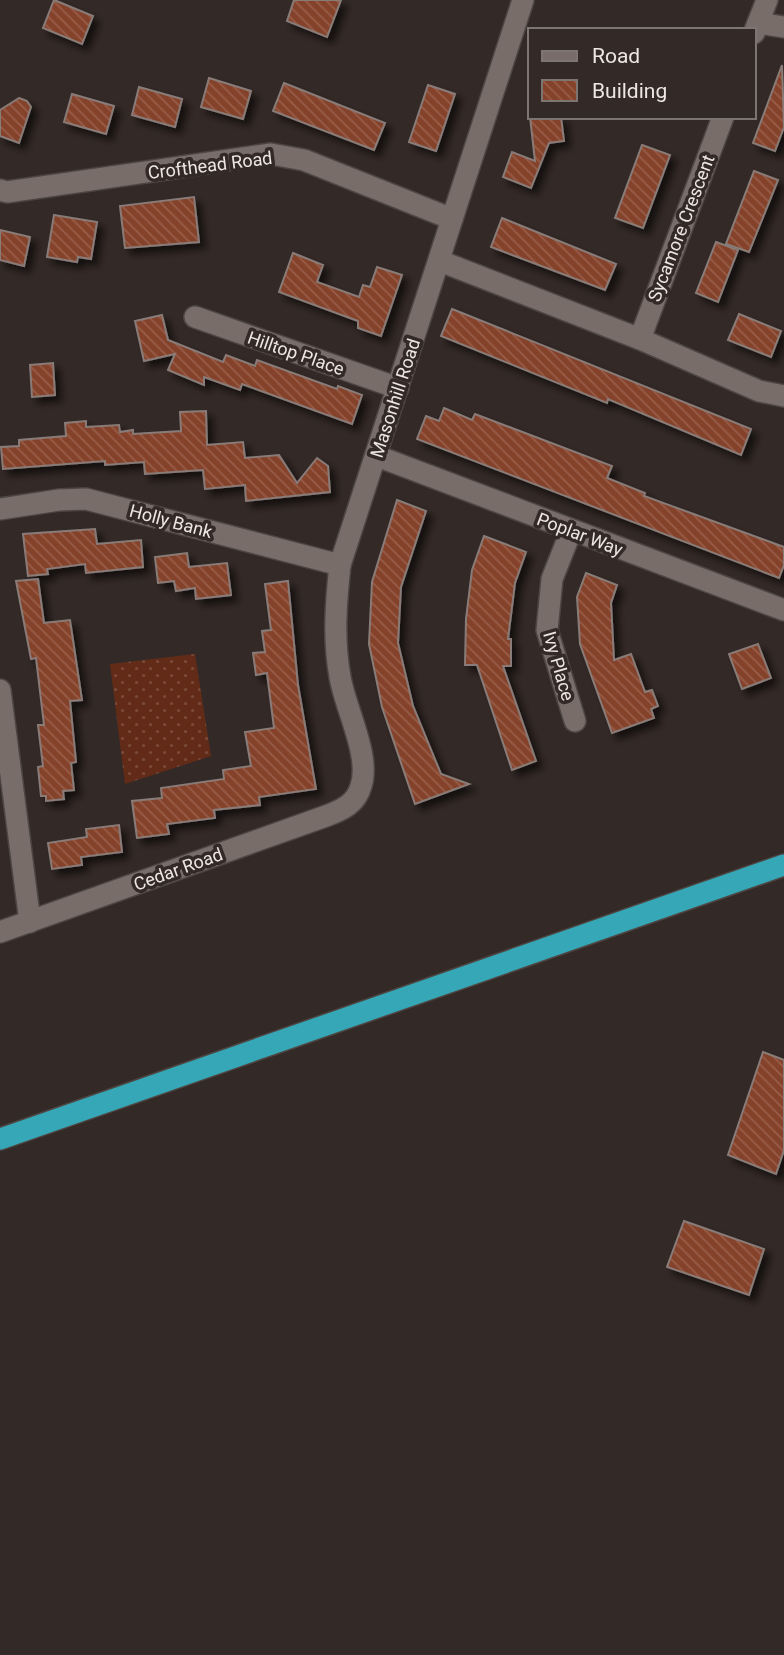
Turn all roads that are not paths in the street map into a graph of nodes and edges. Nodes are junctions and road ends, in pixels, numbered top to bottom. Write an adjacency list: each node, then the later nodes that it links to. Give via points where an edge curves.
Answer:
1 (523, 0): 7 (street, Masonhill Road)
2 (767, 0): 4 (street)
3 (784, 27): 4 (street)
4 (756, 28)
5 (722, 119): 10 (street, Sycamore Crescent)
6 (0, 190): 7 (street, Crofthead Road, via 271,155 304,160)
7 (452, 219): 8 (street, Masonhill Road)
8 (440, 261): 10 (street); 11 (street, Masonhill Road)
9 (195, 317): 11 (street, Hilltop Place)
10 (640, 339): 12 (street, via 759,391)
11 (398, 388): 13 (street, Masonhill Road)
12 (784, 396)
13 (377, 456): 15 (street, Poplar Way); 16 (street, Masonhill Road)
14 (0, 509): 16 (street, Holly Bank, via 86,499)
15 (571, 531): 17 (street, Poplar Way); 19 (street, Ivy Place, via 552,579 547,631)
16 (340, 565): 20 (street, Masonhill Road, via 335,632 340,678 364,767)
17 (784, 610)
18 (0, 690): 22 (street)
19 (575, 721)
20 (354, 802): 22 (street, Cedar Road)
21 (784, 865): 24 (highway)
22 (30, 922): 23 (street, Cedar Road)
23 (0, 932)
24 (0, 1139)

